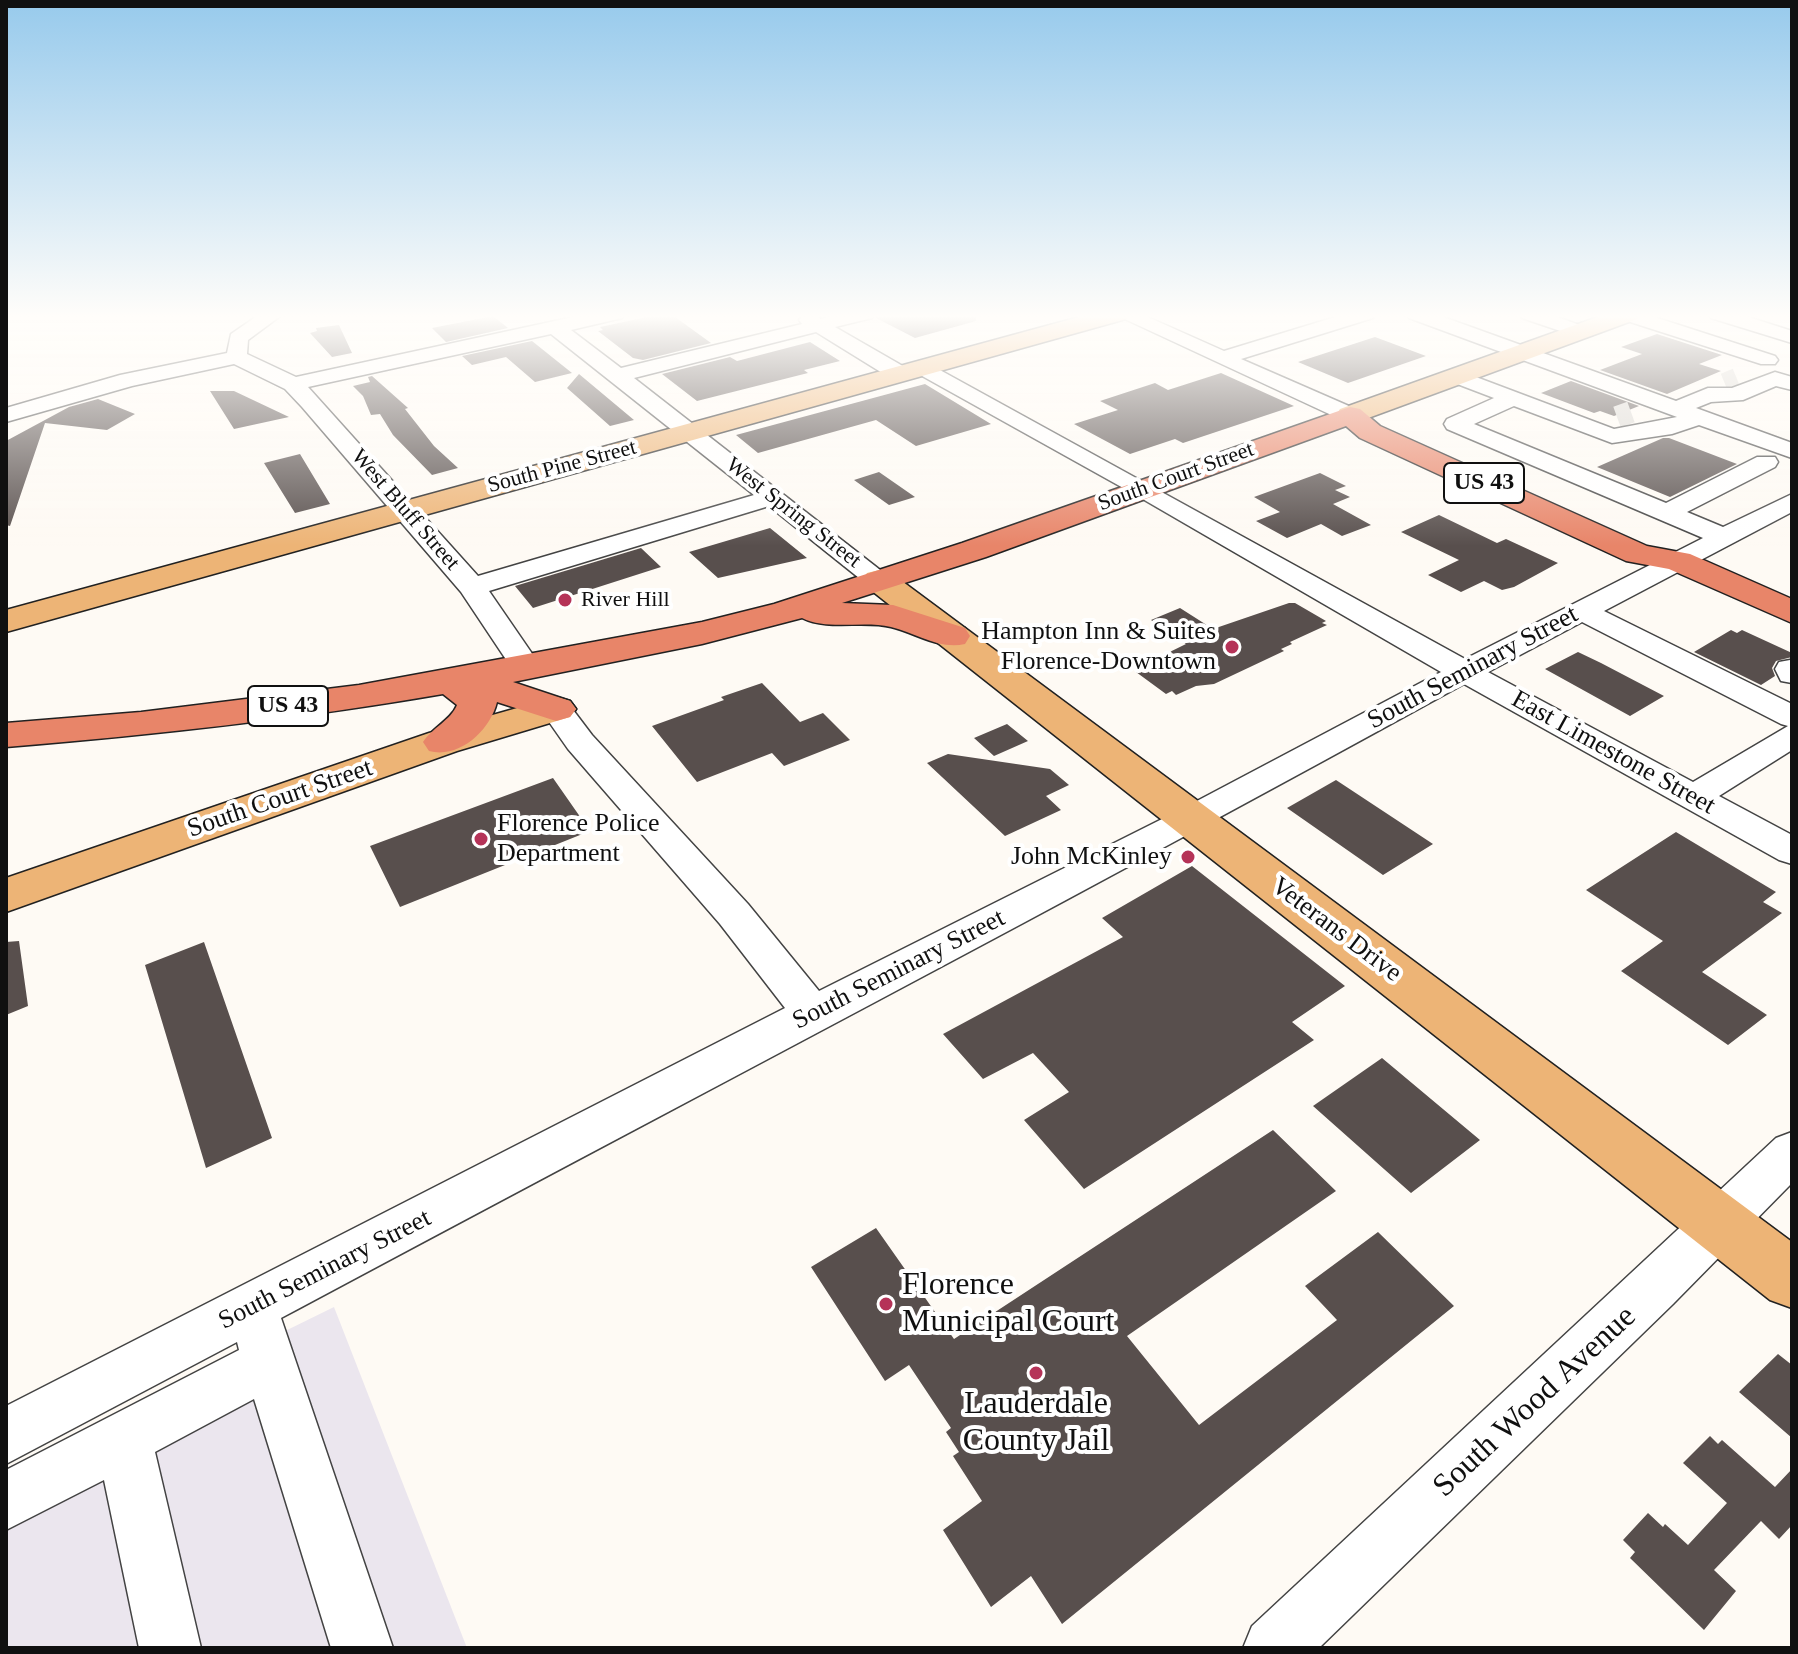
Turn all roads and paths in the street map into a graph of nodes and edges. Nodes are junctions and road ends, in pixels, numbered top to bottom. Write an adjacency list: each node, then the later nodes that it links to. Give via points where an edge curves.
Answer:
1 (85, 391): 13 (street)
2 (299, 391): 26 (street, West Bluff Street)
3 (637, 391): 16 (street, West Spring Street)
4 (838, 391): 16 (main road, South Pine Street)
5 (951, 391): 23 (street, East Limestone Street)
6 (1297, 391): 14 (street)
7 (1419, 391): 14 (main road, South Court Street)
8 (1496, 391): 11 (street)
9 (1620, 391): 12 (street)
10 (1714, 391): 12 (street)
11 (1513, 398): 15 (street); 20 (street, via 1455,424)
12 (1675, 413): 15 (street); 18 (street); 21 (street)
13 (6, 415)
14 (1350, 415): 17 (highway, South Court Street / US 43); 19 (highway, via 1370,432); 22 (highway, US 43, via 1397,429)
15 (1613, 423): 20 (street)
16 (689, 432): 24 (street, West Spring Street); 26 (main road, South Pine Street)
17 (1278, 441): 19 (highway, US 43, via 1362,442); 23 (highway, South Court Street / US 43)
18 (1791, 451): 21 (street)
19 (1417, 453): 29 (highway, US 43, via 1638,554)
20 (1545, 462): 22 (street); 27 (street)
21 (1766, 462): 27 (street)
22 (1508, 478): 29 (highway, US 43, via 1659,544)
23 (1143, 489): 30 (highway, South Court Street / US 43); 39 (street, East Limestone Street)
24 (773, 497): 30 (street, West Spring Street); 31 (street)
25 (1786, 510): 28 (street, South Seminary Street)
26 (403, 511): 31 (street, West Bluff Street); 35 (main road, South Pine Street)
27 (1666, 513): 28 (street)
28 (1724, 537): 29 (street, South Seminary Street)
29 (1678, 561): 33 (street, South Seminary Street); 34 (highway, US 43)
30 (879, 580): 32 (highway, South Court Street / US 43); 36 (main road, Veterans Drive)
31 (472, 587): 37 (street, West Bluff Street)
32 (799, 607): 36 (highway, via 874,613); 37 (highway, US 43, via 775,601); 38 (highway, US 43)
33 (1582, 611): 39 (street, South Seminary Street); 42 (street)
34 (1792, 612)
35 (6, 621)
36 (952, 636): 48 (main road, Veterans Drive)
37 (518, 655): 43 (highway, US 43, via 295,690)
38 (567, 660): 40 (highway, US 43); 41 (highway, via 551,687)
39 (1464, 672): 47 (street, East Limestone Street); 48 (street, South Seminary Street)
40 (451, 682): 41 (highway, via 517,694); 44 (highway, US 43, via 267,709); 46 (highway, via 478,702 474,716)
41 (556, 709): 46 (main road, South Court Street); 51 (street)
42 (1792, 717)
43 (6, 719)
44 (6, 735)
45 (1792, 735): 47 (street)
46 (443, 742): 50 (main road, South Court Street)
47 (1693, 797): 49 (street, East Limestone Street)
48 (1191, 819): 51 (street, South Seminary Street); 53 (main road, Veterans Drive)
49 (1792, 851)
50 (6, 895)
51 (813, 1013): 55 (street, South Seminary Street)
52 (1792, 1152): 53 (street, South Wood Avenue)
53 (1719, 1223): 54 (main road, Veterans Drive); 62 (street, South Wood Avenue)
54 (1792, 1279)
55 (252, 1308): 56 (street); 57 (street, South Seminary Street)
56 (270, 1362): 58 (street); 61 (street)
57 (6, 1436)
58 (124, 1439): 59 (street); 60 (street)
59 (6, 1501)
60 (170, 1648)
61 (362, 1648)
62 (1274, 1648)

